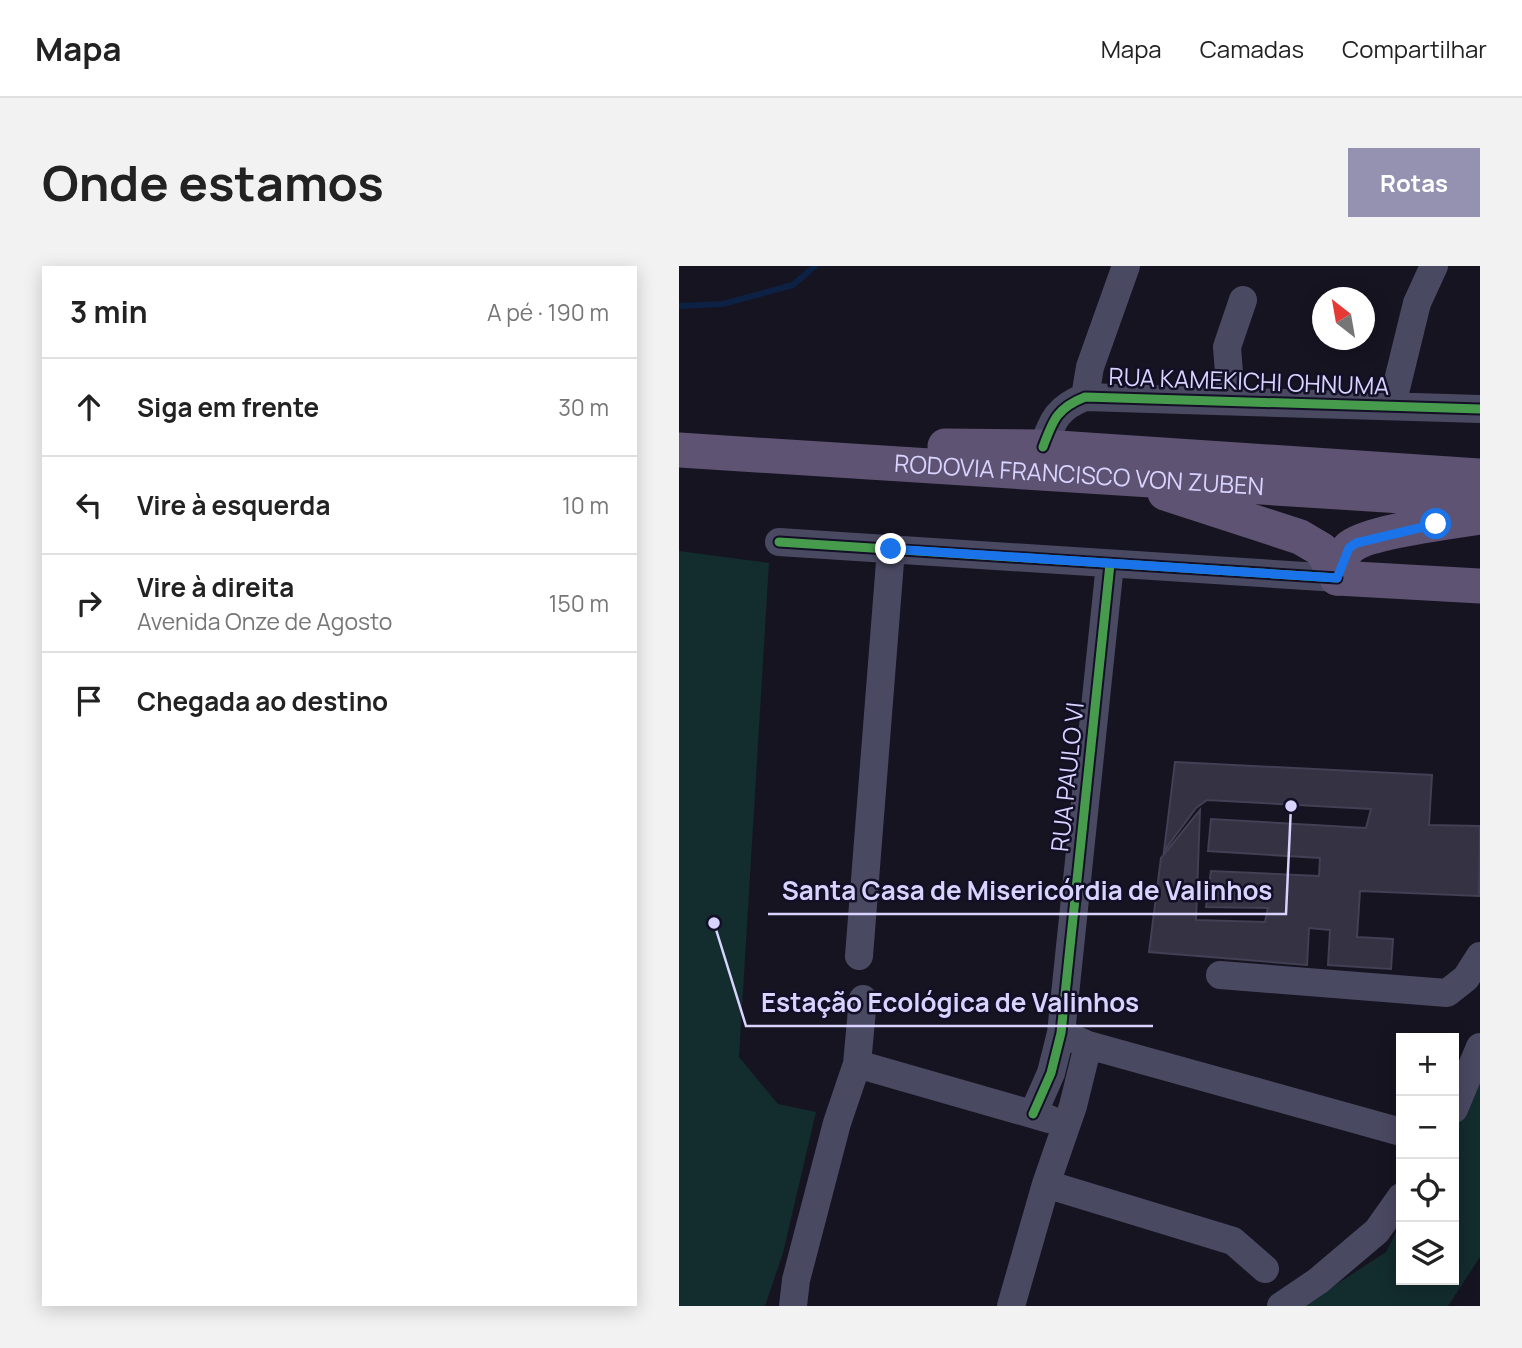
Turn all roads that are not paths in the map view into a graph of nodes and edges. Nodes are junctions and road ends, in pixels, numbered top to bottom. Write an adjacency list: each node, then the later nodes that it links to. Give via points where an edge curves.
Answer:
1 (1126, 266): 4 (street, via 1090,367)
2 (1434, 266): 6 (street, via 1417,303)
3 (1243, 300): 5 (street, via 1227,347)
4 (1085, 397): 5 (street, RUA KAMEKICHI OHNUMA); 9 (street, RUA KAMEKICHI OHNUMA, via 1054,417)
5 (1231, 400): 6 (street, RUA KAMEKICHI OHNUMA)
6 (1392, 405): 7 (street, RUA KAMEKICHI OHNUMA)
7 (1480, 409)
8 (679, 429): 9 (main road, RODOVIA FRANCISCO VON ZUBEN, via 921,445)
9 (1043, 447): 11 (main road, RODOVIA FRANCISCO VON ZUBEN)
10 (679, 450): 12 (main road, RODOVIA FRANCISCO VON ZUBEN)
11 (1480, 475)
12 (1127, 480): 13 (main road, RODOVIA FRANCISCO VON ZUBEN); 18 (main road, via 1300,537 1322,550)
13 (1480, 501)
14 (1480, 517): 18 (main road, via 1356,543 1349,548)
15 (779, 542): 16 (street)
16 (891, 549): 17 (street); 20 (street)
17 (1109, 564): 18 (street); 24 (street, RUA PAULO VI)
18 (1337, 578): 19 (main road)
19 (1480, 586)
20 (859, 956)
21 (1480, 956): 22 (street, via 1466,978 1447,993)
22 (1220, 975)
23 (863, 999): 27 (street)
24 (1061, 1033): 25 (street); 29 (street, RUA PAULO VI, via 1051,1073)
25 (1088, 1045): 30 (street); 31 (street)
26 (1480, 1047): 28 (street)
27 (857, 1064): 29 (street); 35 (street, via 837,1123)
28 (1459, 1097)
29 (1033, 1114): 30 (street)
30 (1067, 1125): 32 (street)
31 (1396, 1131)
32 (1046, 1184): 34 (street, via 1233,1241); 36 (street)
33 (1396, 1205): 37 (street, via 1377,1231)
34 (1265, 1269)
35 (793, 1306)
36 (1011, 1306)
37 (1281, 1306)

